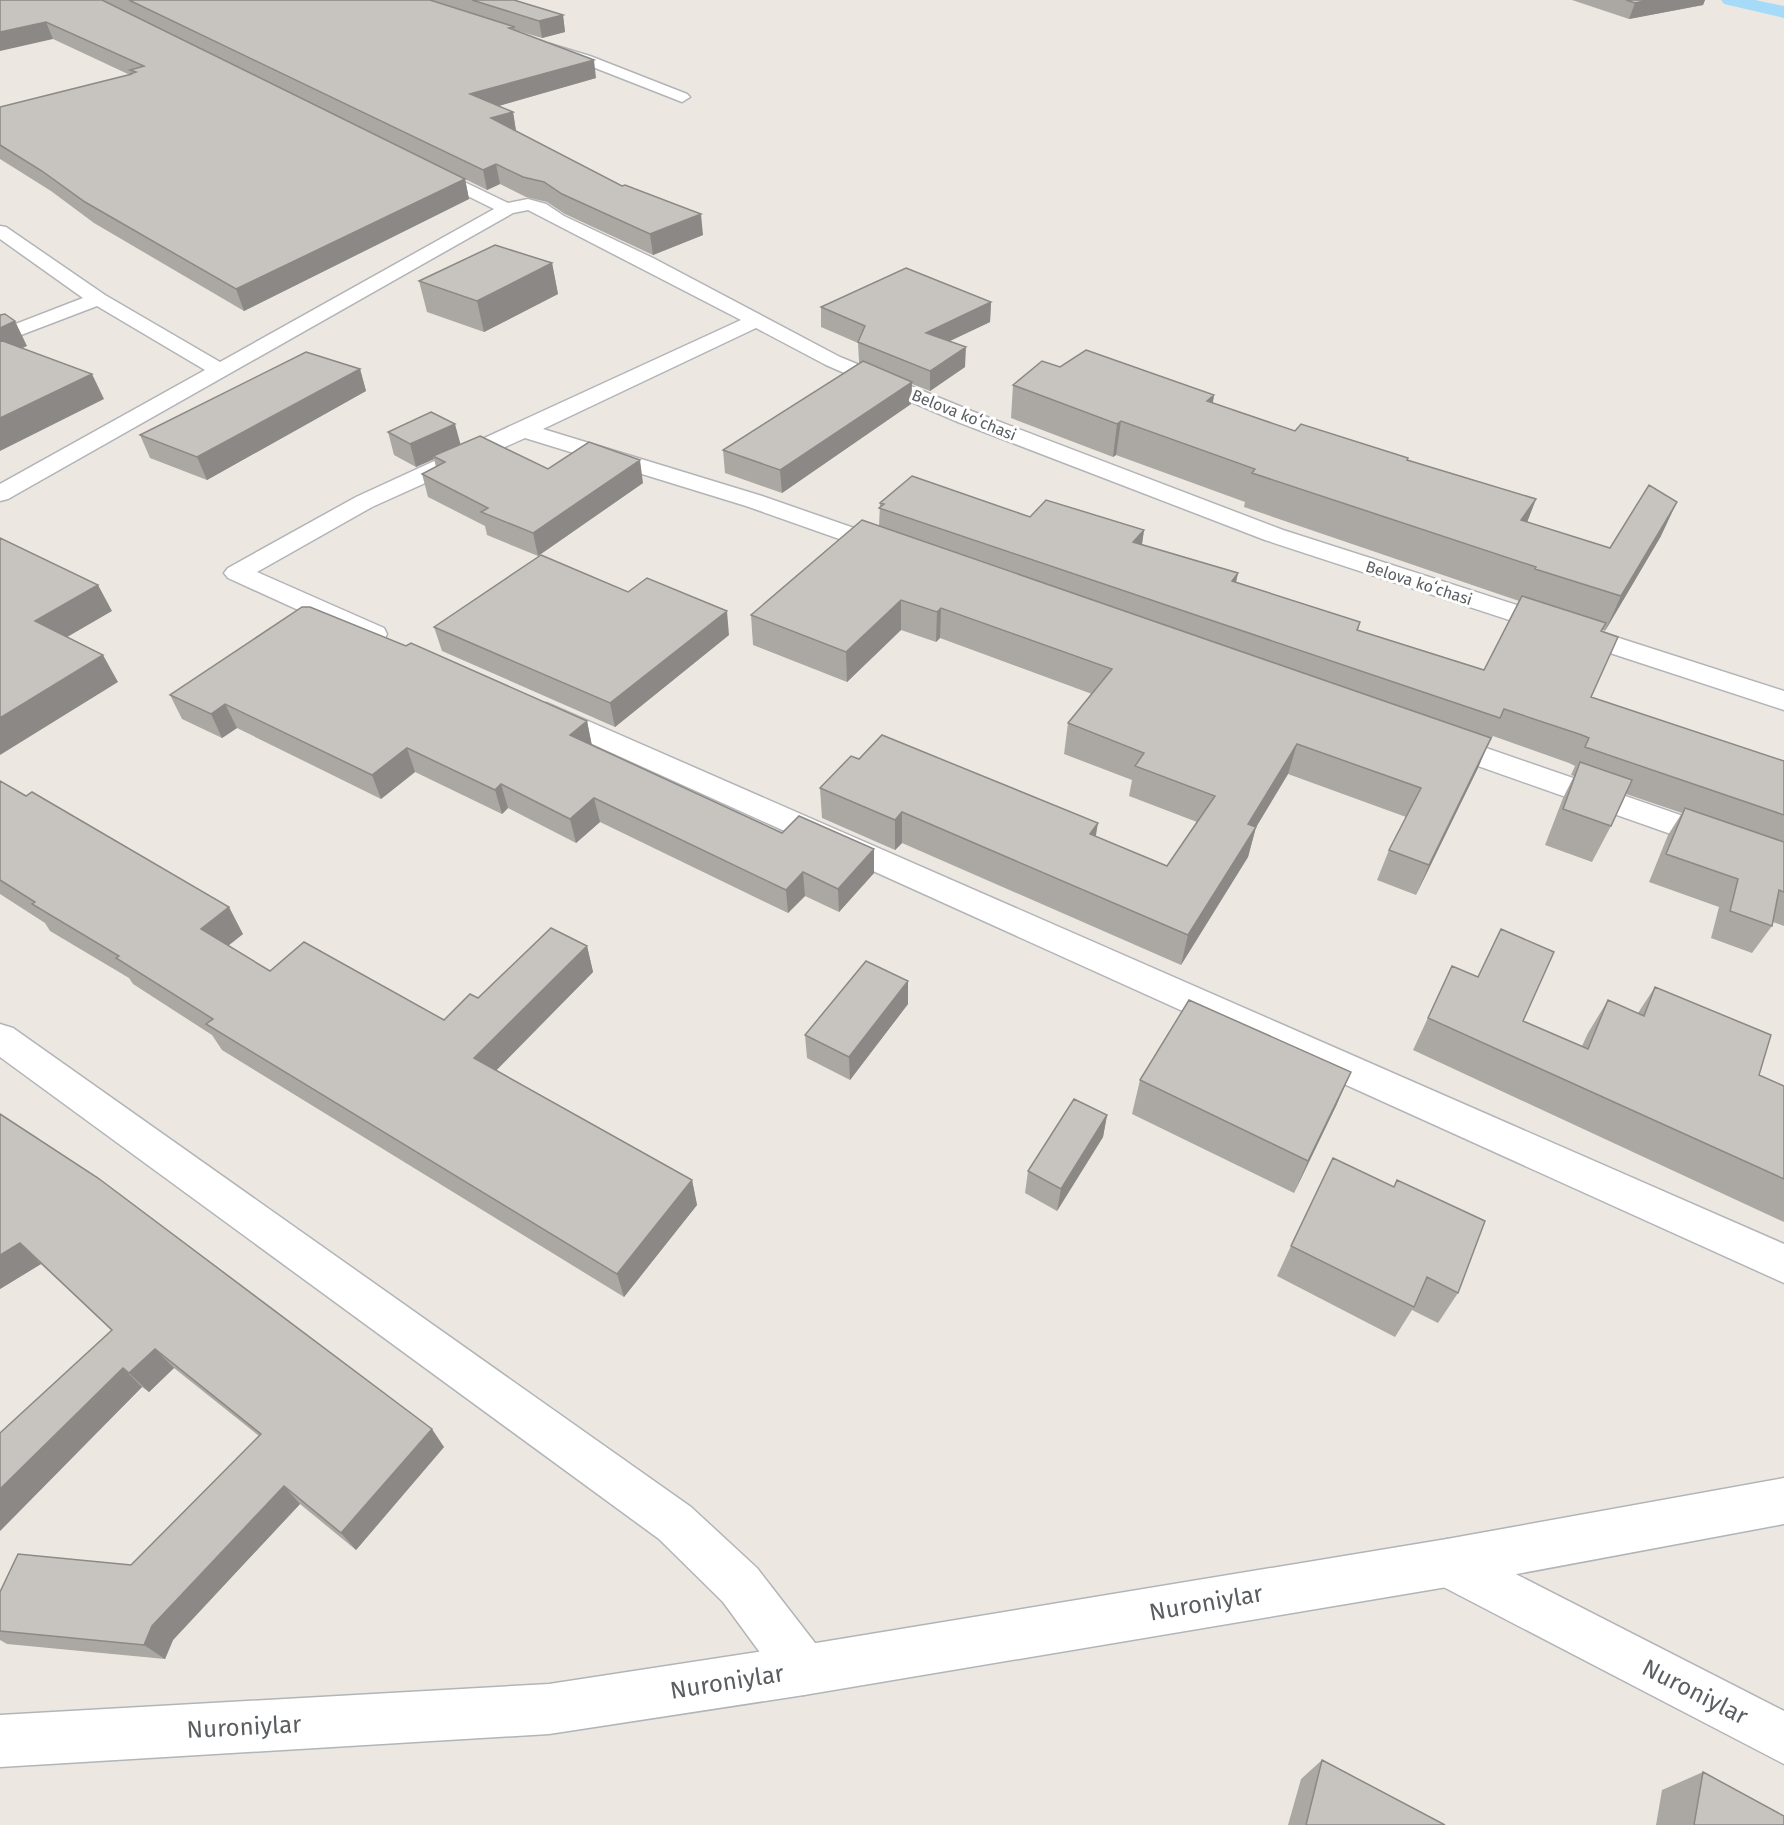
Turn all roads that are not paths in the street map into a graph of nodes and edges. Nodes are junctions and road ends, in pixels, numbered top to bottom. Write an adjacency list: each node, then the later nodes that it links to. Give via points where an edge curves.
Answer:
1 (531, 42): 2 (street)
2 (682, 97)
3 (412, 162): 4 (street)
4 (507, 209): 7 (street, Belova koʻchasi, via 533,204); 9 (street)
5 (0, 231): 6 (street)
6 (98, 299): 8 (street); 9 (street)
7 (758, 320): 10 (street); 15 (street, Belova koʻchasi, via 833,361 933,403 1274,535)
8 (0, 337)
9 (221, 371): 11 (street)
10 (523, 430): 12 (street, via 754,501); 13 (street, via 364,502 237,573)
11 (0, 494)
12 (913, 556)
13 (400, 646)
14 (520, 699): 19 (street)
15 (1784, 700)
16 (1411, 732): 17 (street)
17 (1784, 863)
18 (0, 1038): 22 (street, via 675,1522 740,1585)
19 (1784, 1263)
20 (1784, 1501): 21 (street, Nuroniylar)
21 (1447, 1563): 22 (street, Nuroniylar); 23 (street, Nuroniylar)
22 (804, 1671): 24 (street, Nuroniylar, via 549,1710)
23 (1784, 1738)
24 (0, 1741)

